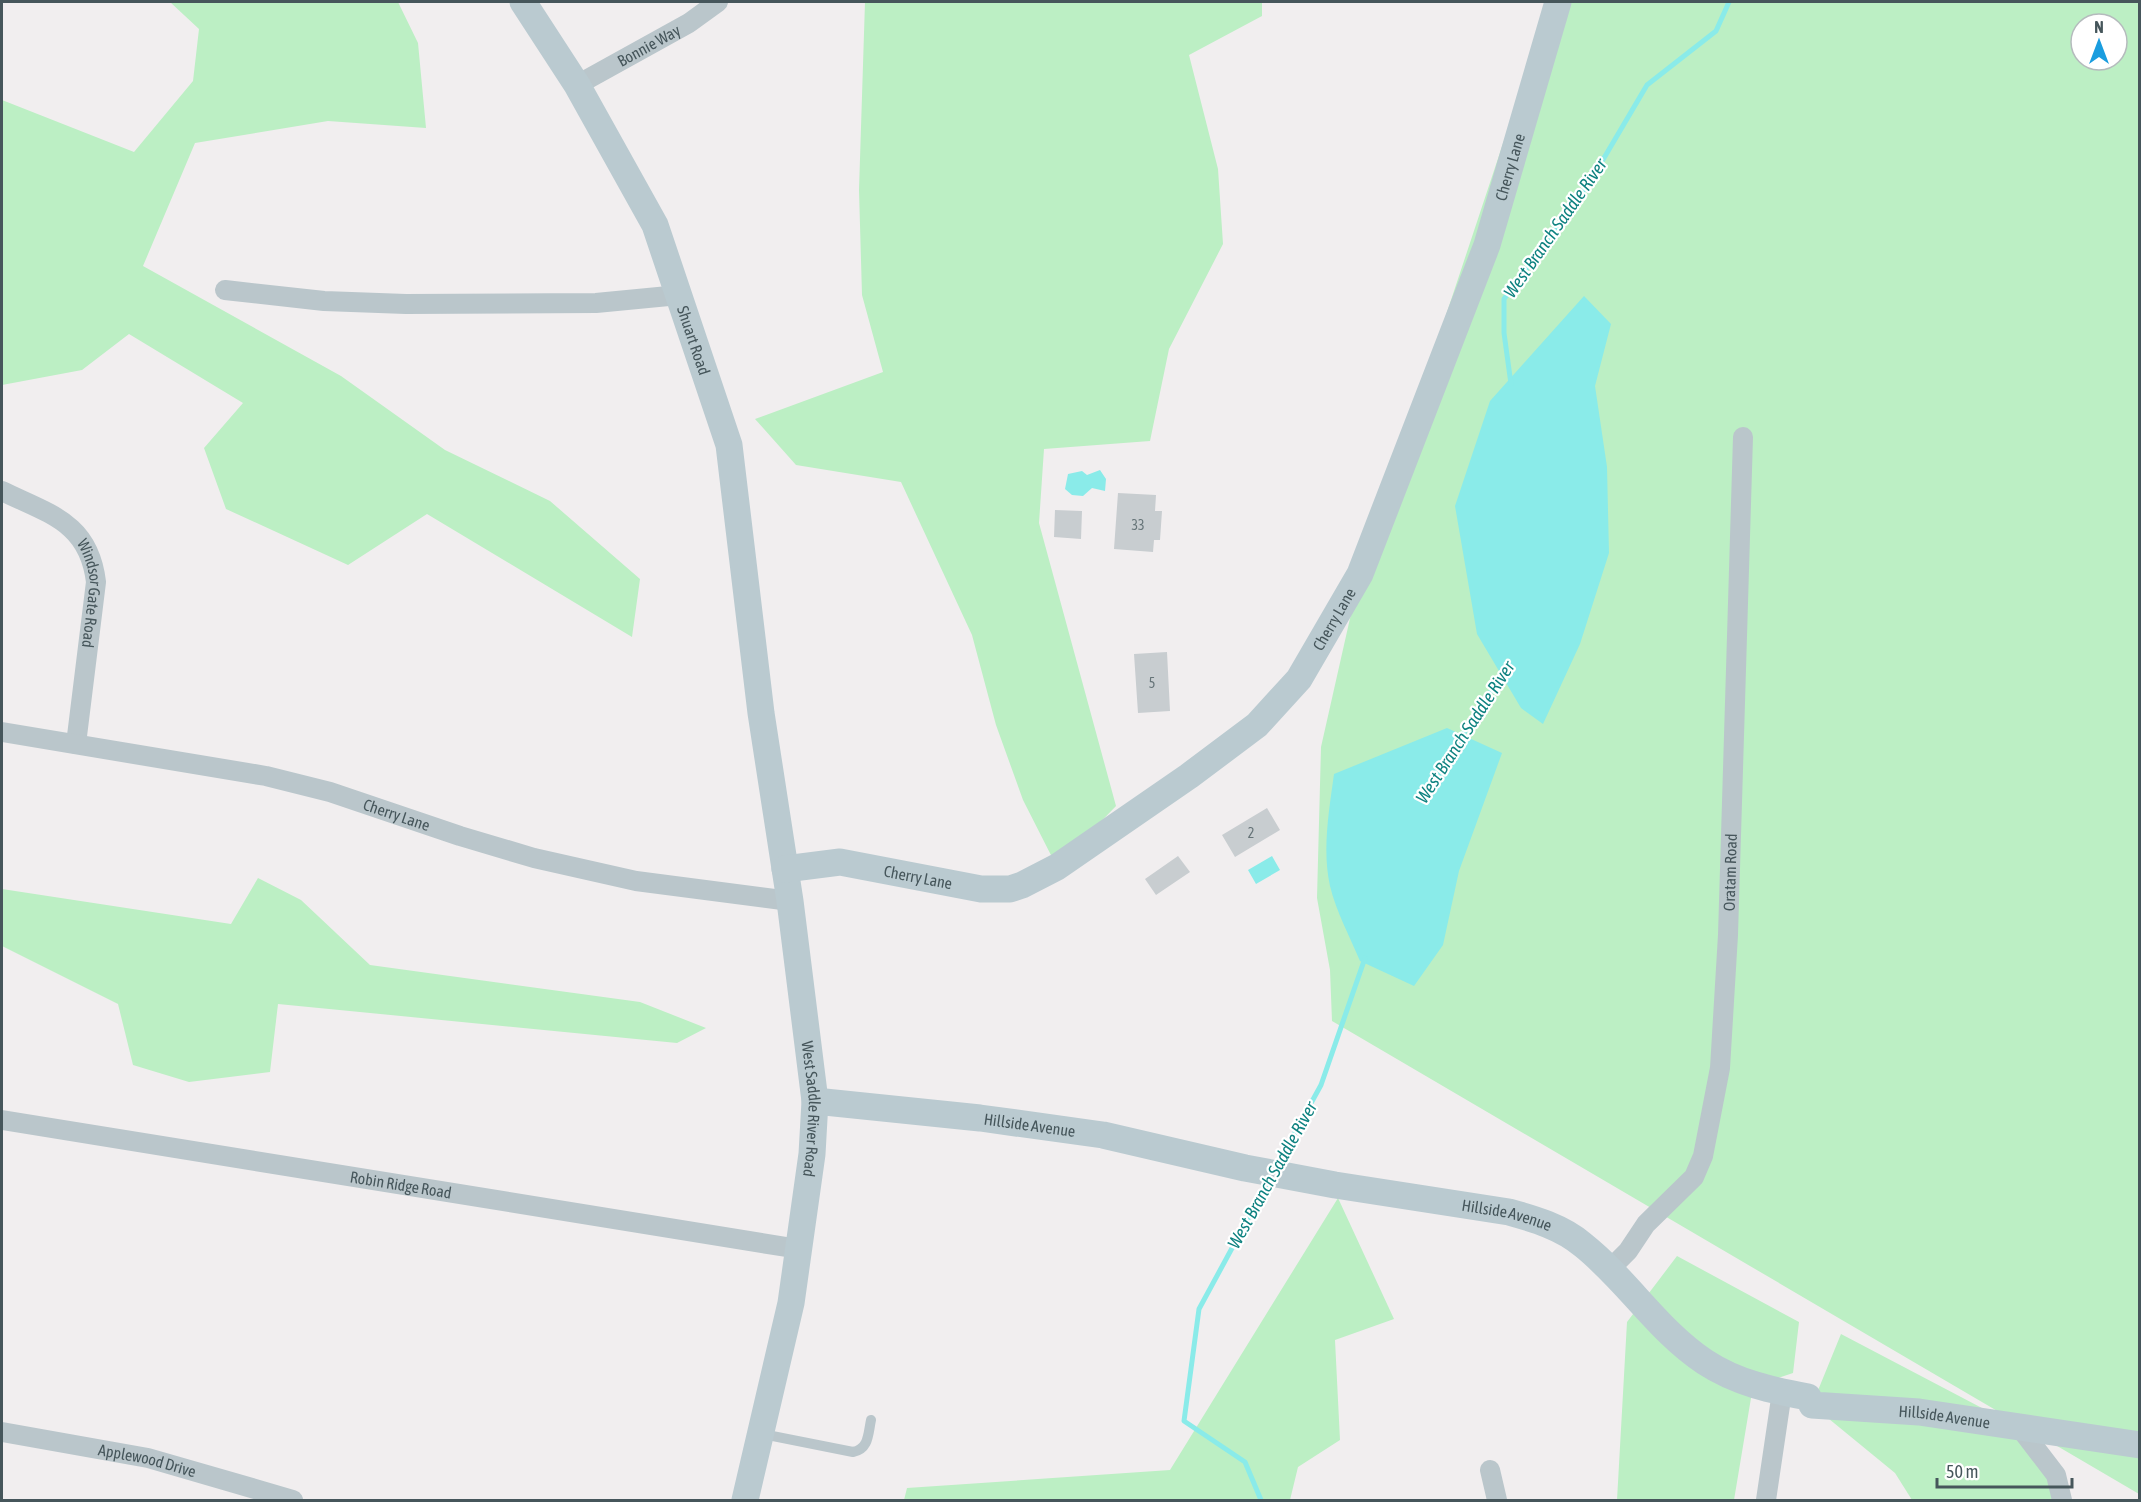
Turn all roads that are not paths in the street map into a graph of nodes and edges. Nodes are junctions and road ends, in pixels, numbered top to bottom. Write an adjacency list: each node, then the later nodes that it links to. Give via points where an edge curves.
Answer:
1 (523, 2): 4 (street, Shuart Road)
2 (718, 2): 4 (street, Bonnie Way, via 689,23)
3 (1558, 2): 12 (street, Cherry Lane, via 1487,245 1360,574 1299,679 1257,725 1189,776 1057,867 1022,885 994,890 840,862)
4 (577, 86): 6 (street, Shuart Road, via 655,225)
5 (225, 290): 6 (street, via 324,301 405,304 596,303)
6 (679, 295): 9 (street, Shuart Road, via 729,445)
7 (1743, 437): 17 (street, Oratam Road, via 1728,935 1720,1068 1703,1156 1694,1177 1646,1224)
8 (2, 491): 11 (street, Windsor Gate Road, via 68,523 88,547 94,564 96,582)
9 (761, 713): 12 (street, West Saddle River Road)
10 (2, 732): 11 (street, Cherry Lane)
11 (76, 744): 13 (street, Cherry Lane, via 320,789 523,855 636,881)
12 (785, 869): 13 (street, West Saddle River Road)
13 (789, 900): 14 (street, West Saddle River Road)
14 (815, 1101): 16 (street, West Saddle River Road); 17 (street, Hillside Avenue, via 1103,1135 1286,1176 1509,1212 1535,1219 1583,1244)
15 (2, 1120): 16 (street, Robin Ridge Road)
16 (799, 1249): 22 (street, West Saddle River Road)
17 (1609, 1270): 18 (street, Hillside Avenue, via 1705,1362 1730,1377)
18 (1782, 1392): 20 (street, Hillside Avenue, via 1808,1397 1812,1405 1919,1412); 28 (street)
19 (871, 1420): 22 (lane, via 867,1443 853,1452)
20 (2020, 1428): 23 (street, Hillside Avenue); 29 (street, via 2056,1475)
21 (2, 1432): 25 (street, Applewood Drive, via 148,1458)
22 (762, 1434): 26 (street, West Saddle River Road)
23 (2139, 1445)
24 (1490, 1470): 27 (street)
25 (292, 1500)
26 (745, 1500)
27 (1497, 1500)
28 (1766, 1500)
29 (2062, 1500)

